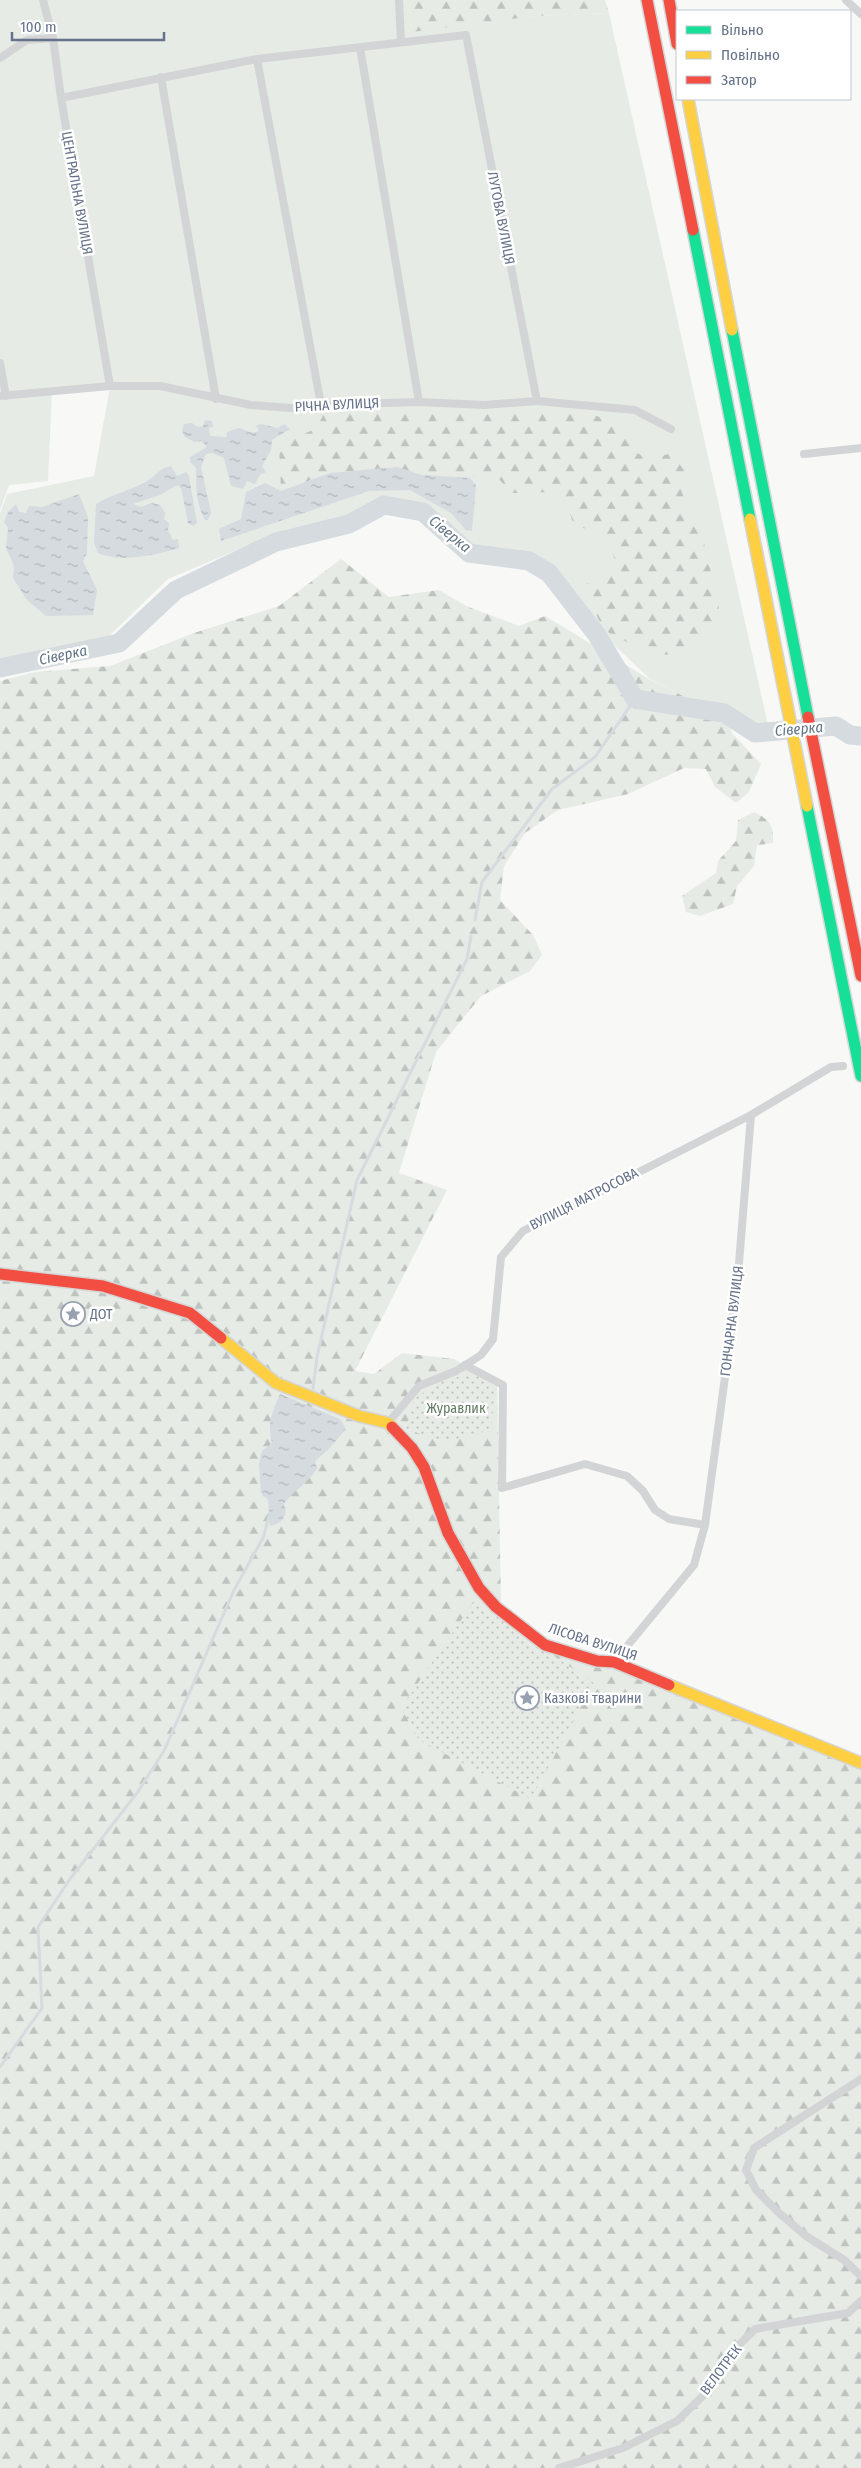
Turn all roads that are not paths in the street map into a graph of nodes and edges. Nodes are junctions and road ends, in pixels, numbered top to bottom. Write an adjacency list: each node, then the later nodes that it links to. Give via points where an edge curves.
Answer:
1 (43, 0): 7 (street, ЦЕНТРАЛЬНА ВУЛИЦЯ)
2 (399, 0): 9 (street)
3 (647, 0): 28 (main road)
4 (669, 0): 8 (main road)
5 (846, 0): 6 (street)
6 (861, 14)
7 (53, 38): 11 (street, via 28,40); 14 (street, ЦЕНТРАЛЬНА ВУЛИЦЯ)
8 (676, 38)
9 (401, 42): 10 (street); 20 (street, ЛУГОВА ВУЛИЦЯ, via 466,35)
10 (360, 46): 12 (street); 21 (street)
11 (0, 58)
12 (257, 59): 13 (street); 22 (street)
13 (161, 77): 14 (street); 19 (street)
14 (61, 98): 17 (street, ЦЕНТРАЛЬНА ВУЛИЦЯ)
15 (688, 100): 26 (main road, via 817,767)
16 (0, 363): 18 (street)
17 (110, 386): 18 (street, РІЧНА ВУЛИЦЯ); 19 (street, РІЧНА ВУЛИЦЯ, via 160,386)
18 (3, 396)
19 (216, 399): 22 (street, РІЧНА ВУЛИЦЯ, via 292,408)
20 (537, 401): 21 (street, РІЧНА ВУЛИЦЯ, via 484,405); 23 (street, РІЧНА ВУЛИЦЯ, via 635,410)
21 (419, 402): 22 (street, РІЧНА ВУЛИЦЯ)
22 (321, 404)
23 (671, 429)
24 (861, 448): 25 (street)
25 (804, 454)
26 (861, 976)
27 (843, 1066): 29 (street, ВУЛИЦЯ МАТРОСОВА, via 831,1067)
28 (861, 1076)
29 (751, 1114): 31 (street, ВУЛИЦЯ МАТРОСОВА, via 523,1231 501,1257 493,1339 481,1355); 33 (street, ГОНЧАРНА ВУЛИЦЯ, via 737,1288)
30 (0, 1274): 32 (main road, via 103,1286 190,1313 276,1383 359,1416)
31 (465, 1365): 32 (street, ВУЛИЦЯ МАТРОСОВА, via 419,1386); 33 (street, via 503,1385 502,1488 586,1464 627,1476 643,1491 654,1510 669,1520)
32 (388, 1423): 34 (main road, ЛІСОВА ВУЛИЦЯ, via 412,1448 424,1467 448,1533 479,1588 496,1607 545,1645)
33 (705, 1526): 34 (street, ГОНЧАРНА ВУЛИЦЯ, via 694,1565)
34 (614, 1662): 35 (main road, ЛІСОВА ВУЛИЦЯ)
35 (861, 1763)
36 (861, 2079): 37 (street, via 754,2148 746,2170 756,2190 778,2212)
37 (861, 2276)
38 (861, 2301): 39 (street, ВЕЛОТРЕК, via 848,2313 755,2329 732,2352 711,2388 677,2421 623,2448)
39 (559, 2468)

